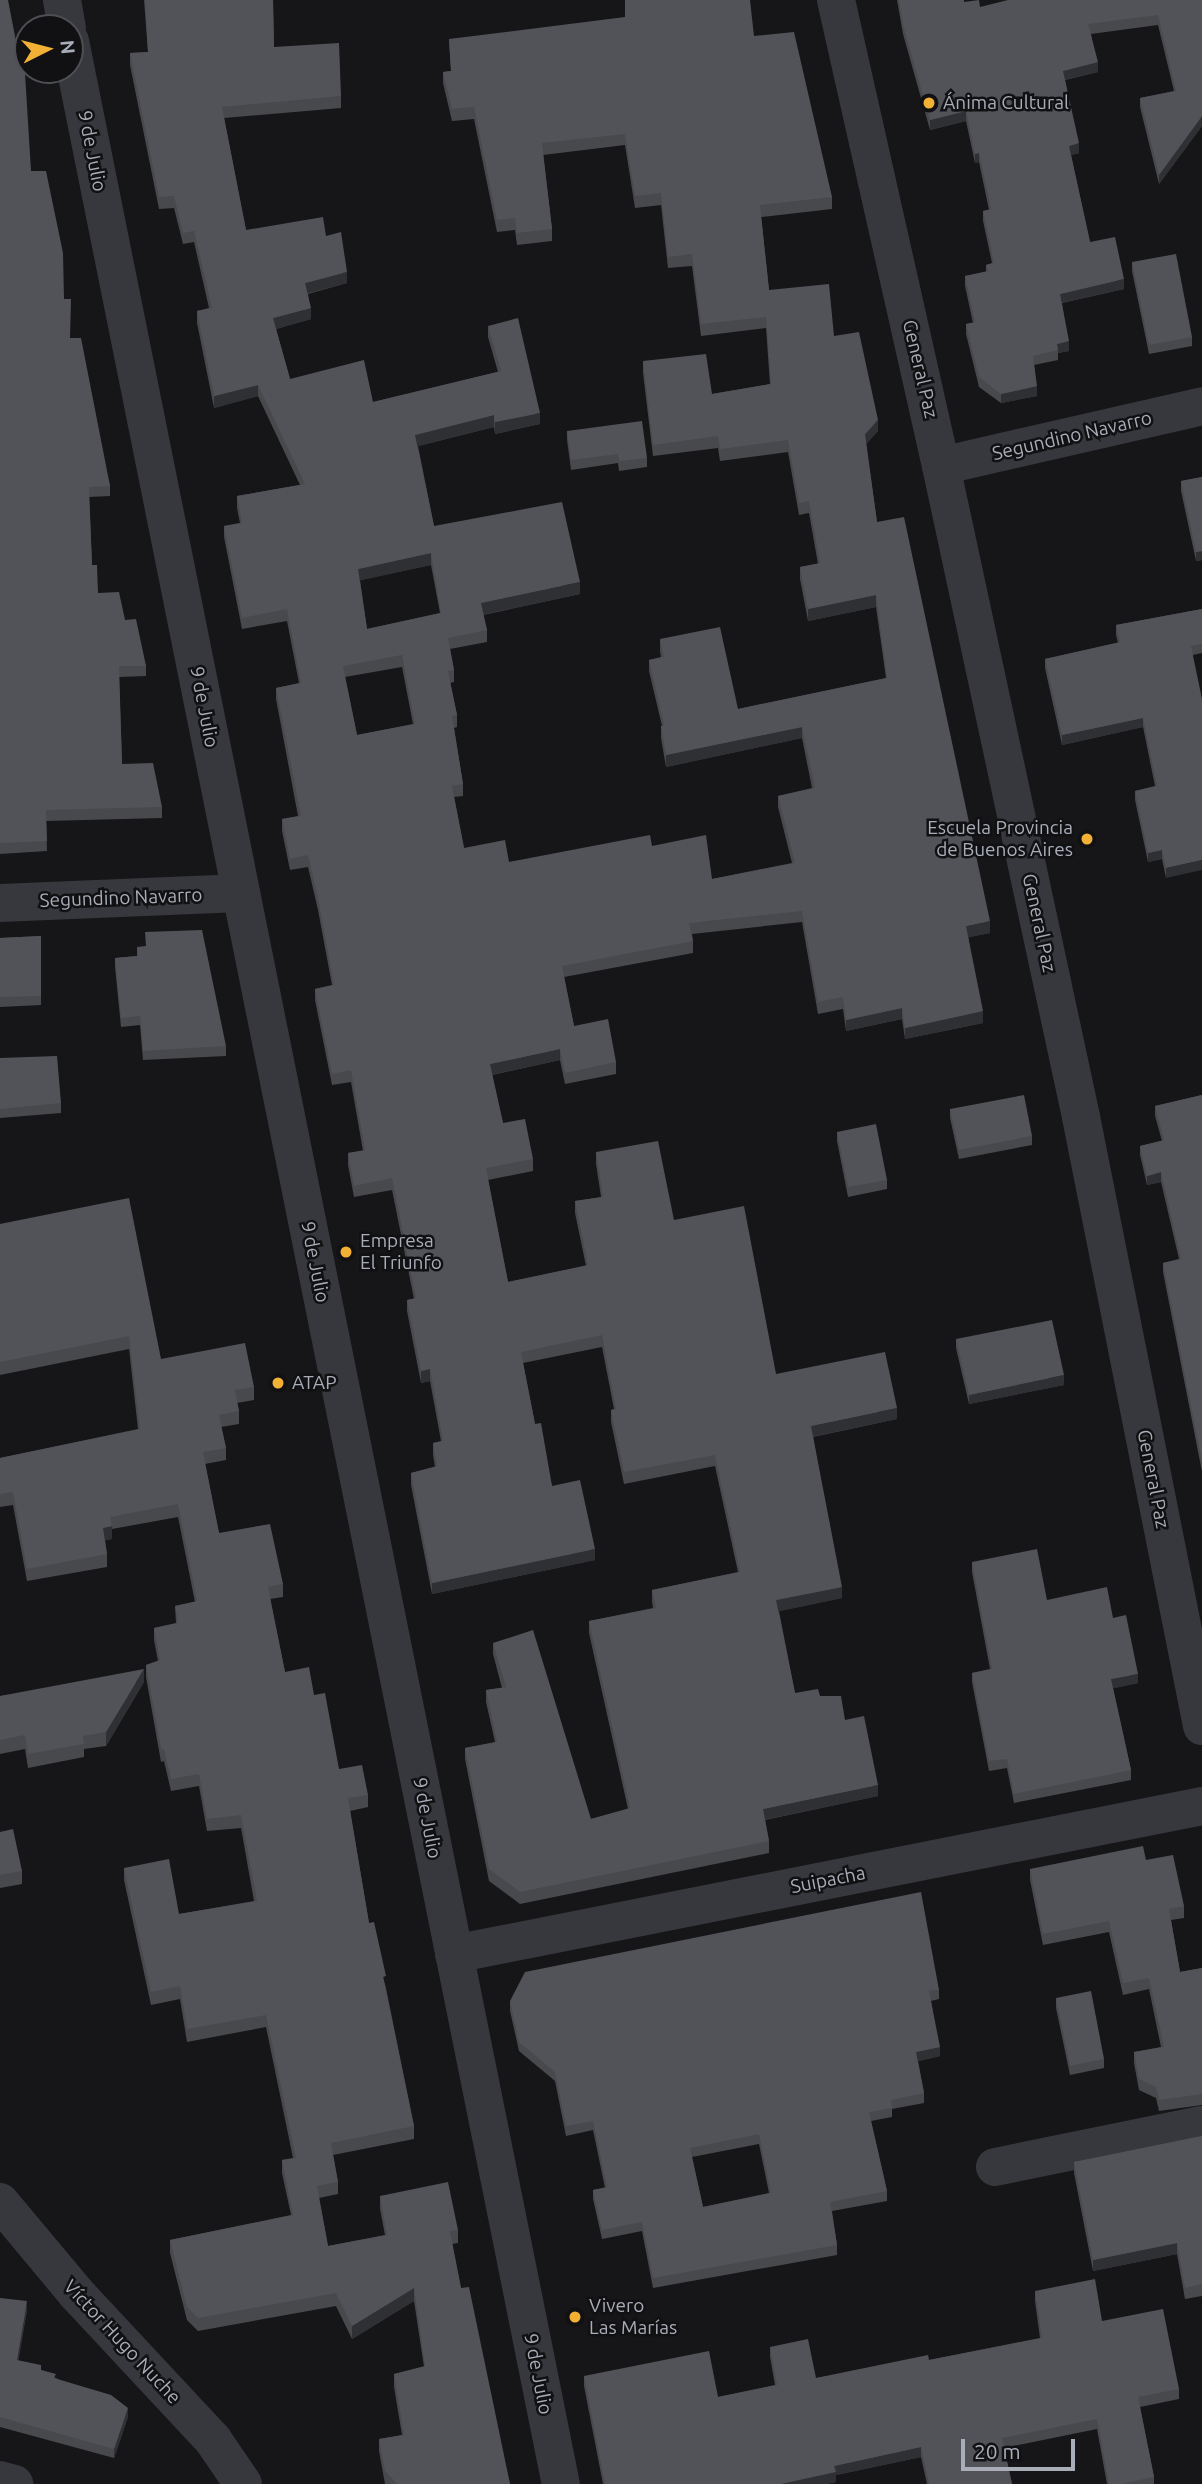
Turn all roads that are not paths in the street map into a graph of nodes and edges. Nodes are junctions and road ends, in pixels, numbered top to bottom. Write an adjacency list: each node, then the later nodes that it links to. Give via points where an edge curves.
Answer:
1 (836, 0): 4 (street, General Paz)
2 (79, 84): 5 (street, 9 de Julio)
3 (1202, 406): 4 (street, Segundino Navarro)
4 (942, 466): 7 (street, General Paz, via 1081,1116)
5 (241, 893): 6 (street, Segundino Navarro); 9 (street, 9 de Julio)
6 (0, 902)
7 (1202, 1726)
8 (1202, 1806): 9 (street, Suipacha)
9 (454, 1954): 16 (street, 9 de Julio)
10 (1202, 2125): 11 (street)
11 (995, 2167)
12 (0, 2202): 15 (street, Víctor Hugo Nuche, via 213,2440)
13 (0, 2480): 14 (street)
14 (14, 2484)
15 (243, 2484)
16 (561, 2484)

